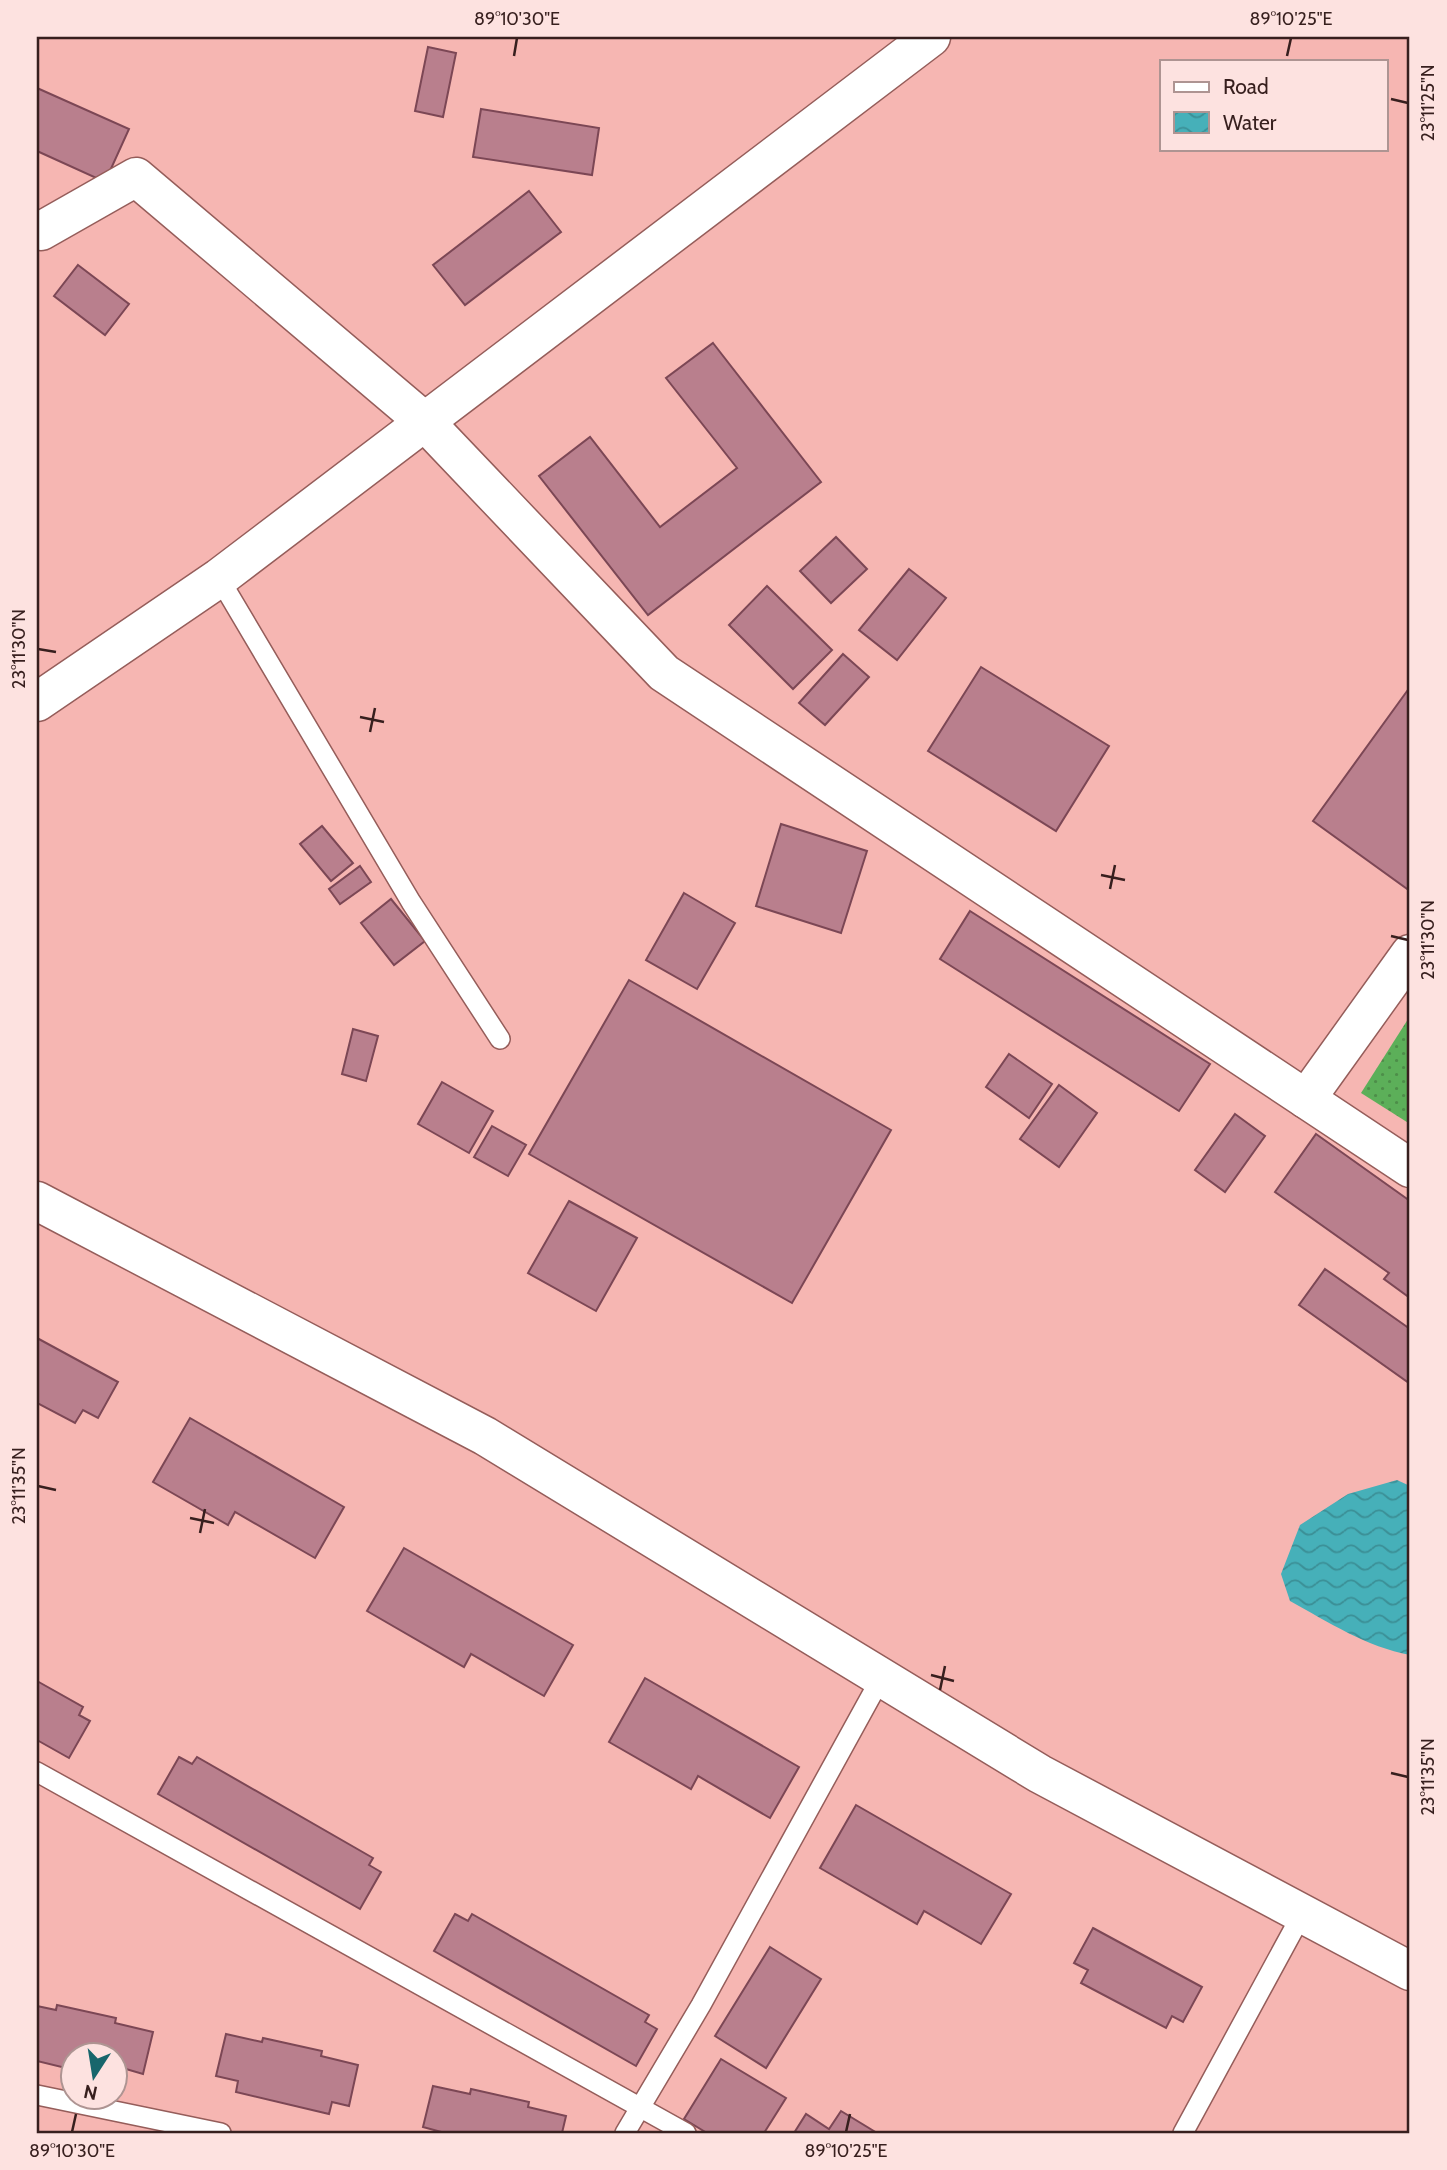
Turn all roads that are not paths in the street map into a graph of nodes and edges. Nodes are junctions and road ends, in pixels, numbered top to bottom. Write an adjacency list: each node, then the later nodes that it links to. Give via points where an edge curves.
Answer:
1 (931, 37): 3 (street)
2 (41, 231): 3 (street, via 136,177)
3 (425, 422): 4 (street); 8 (street, via 664,673)
4 (219, 578): 5 (street); 7 (lane, via 411,902)
5 (37, 702)
6 (1410, 954): 8 (street)
7 (500, 1040)
8 (1306, 1099): 9 (street)
9 (1410, 1168)
10 (37, 1200): 11 (street, via 485,1436)
11 (881, 1678): 13 (street, via 1040,1774); 17 (lane)
12 (37, 1772): 18 (lane)
13 (1302, 1914): 14 (street); 19 (lane)
14 (1410, 1971)
15 (37, 2095): 16 (lane)
16 (221, 2133)
17 (625, 2133)
18 (686, 2133)
19 (1183, 2133)

